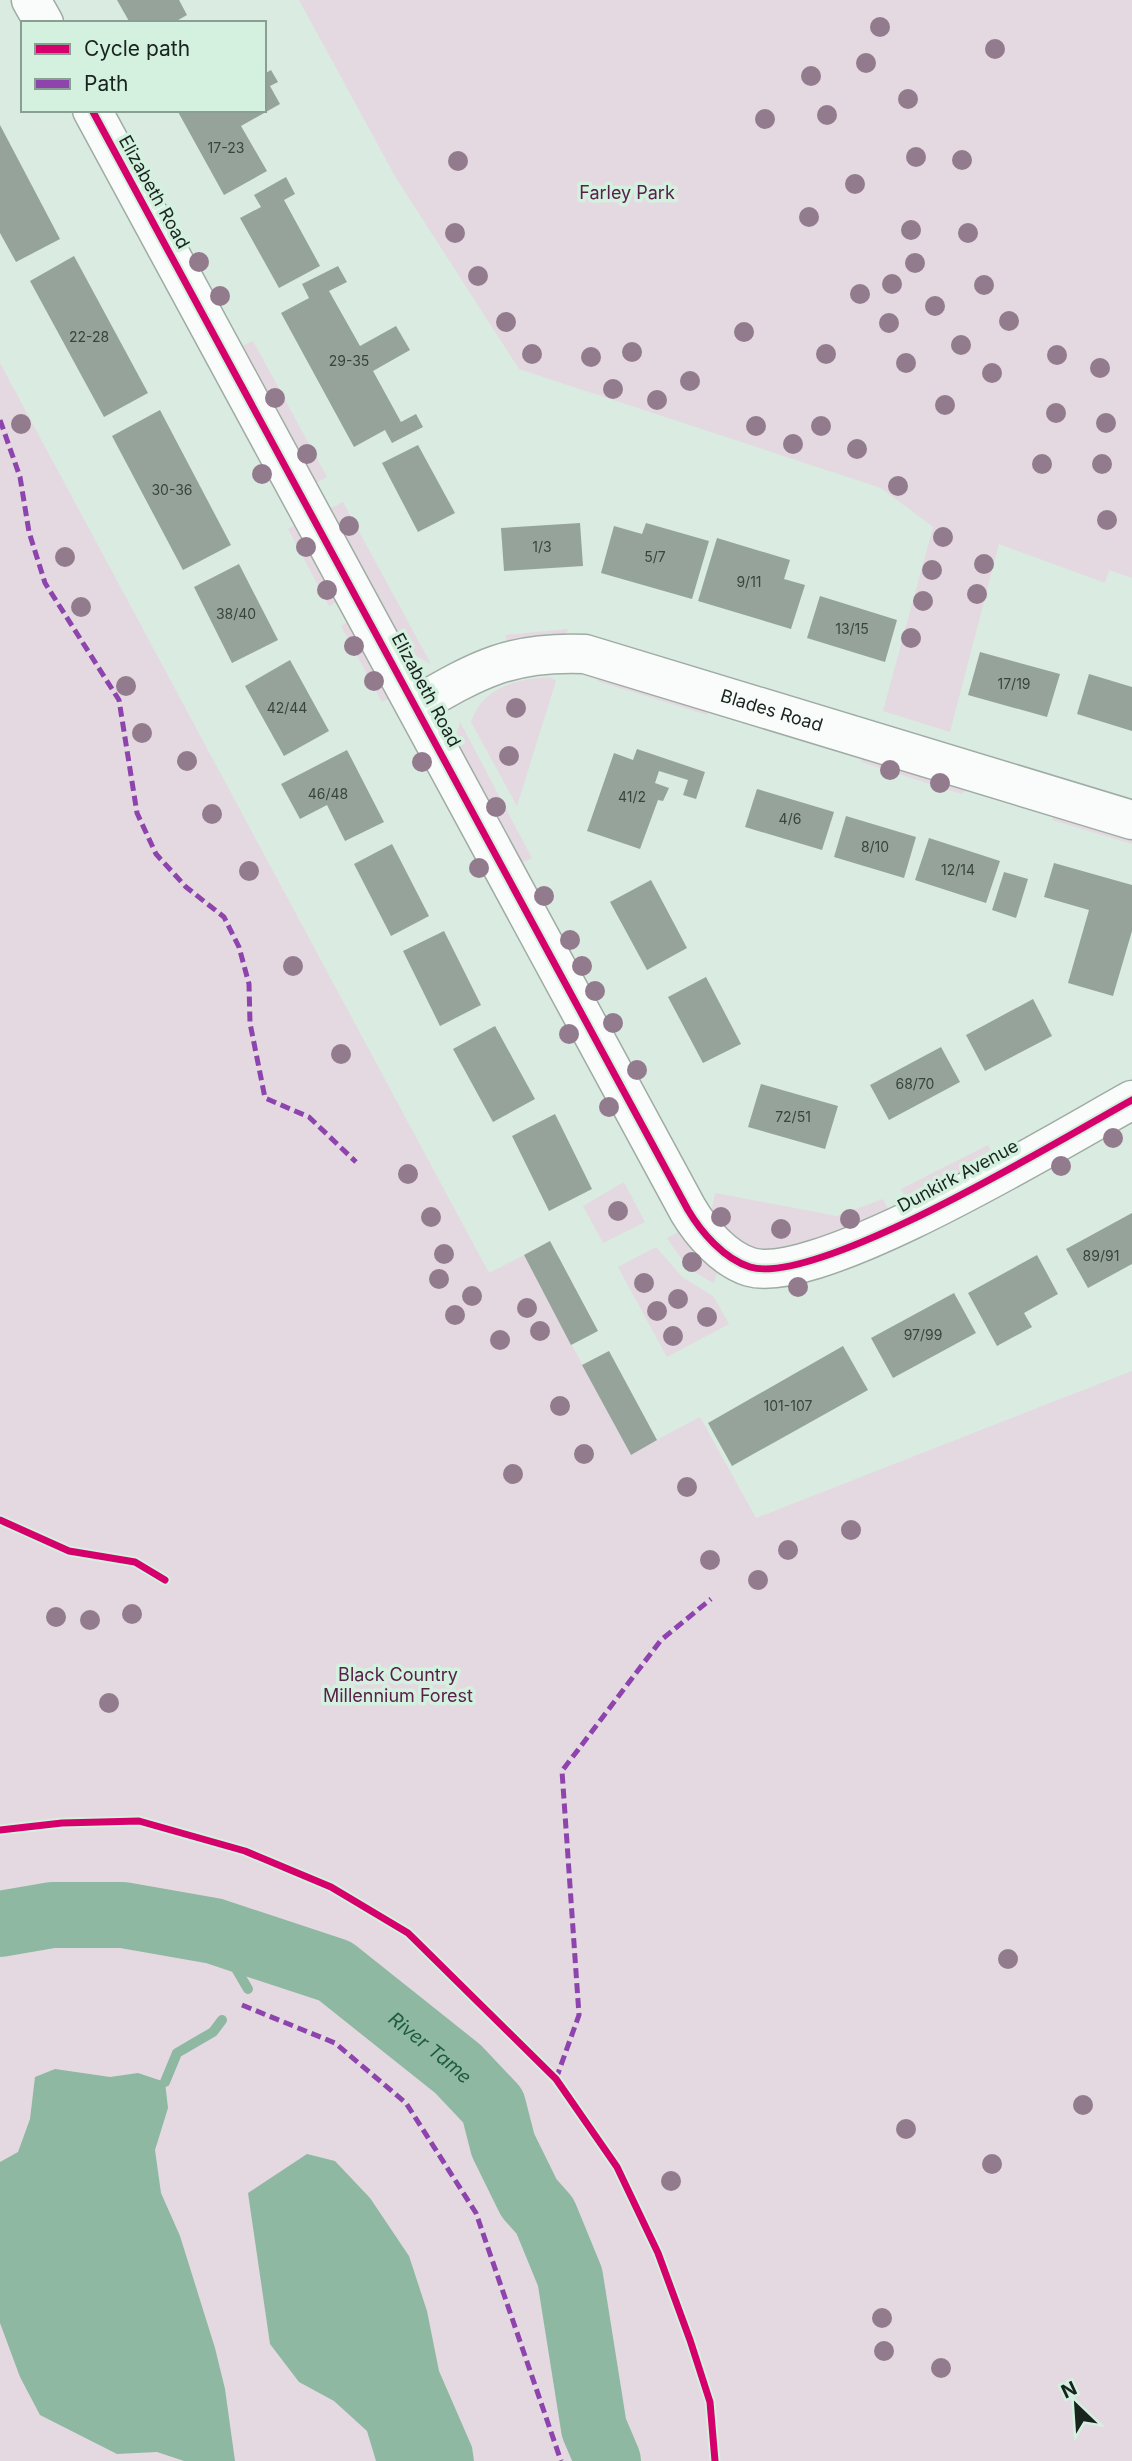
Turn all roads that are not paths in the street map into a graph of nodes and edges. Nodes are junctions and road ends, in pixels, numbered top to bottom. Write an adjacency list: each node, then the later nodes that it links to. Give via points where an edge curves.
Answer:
1 (31, 0): 2 (street)
2 (43, 21)
3 (93, 112): 4 (street, Elizabeth Road)
4 (417, 705): 5 (street, Blades Road, via 474,672 514,658 585,654); 7 (street, Elizabeth Road, via 693,1217 719,1249)
5 (1132, 820)
6 (1132, 1100): 7 (street, Dunkirk Avenue, via 926,1214 802,1264)
7 (751, 1267)

